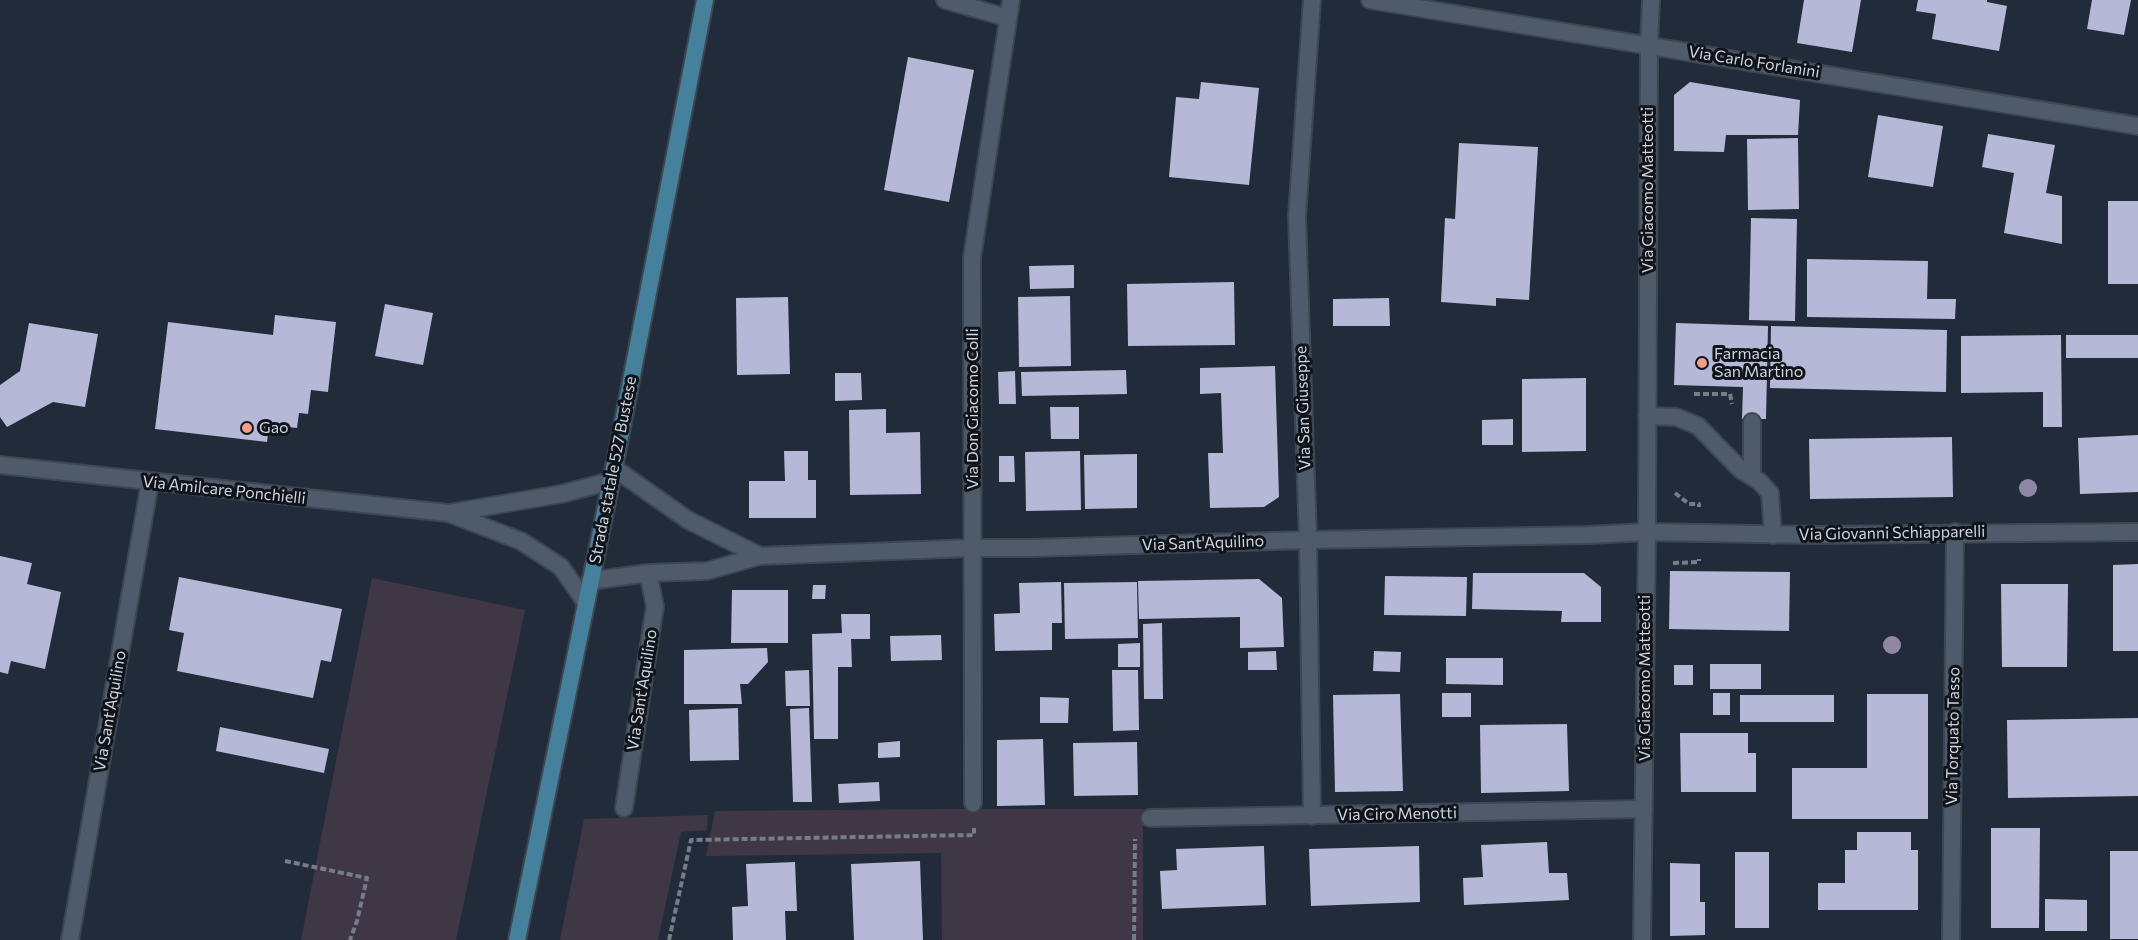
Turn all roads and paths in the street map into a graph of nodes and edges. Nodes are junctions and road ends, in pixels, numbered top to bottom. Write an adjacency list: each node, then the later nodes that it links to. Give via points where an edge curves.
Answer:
1 (705, 0): 13 (main road, Strada statale 527 Bustese)
2 (945, 0): 7 (street)
3 (1011, 0): 7 (street, Via Don Giacomo Colli)
4 (1312, 0): 21 (street, Via San Giuseppe, via 1297,216)
5 (1370, 0): 8 (street, Via Carlo Forlanini)
6 (1651, 0): 8 (street, Via Giacomo Matteotti)
7 (1008, 18): 22 (street, Via Don Giacomo Colli, via 972,258)
8 (1649, 45): 9 (street, Via Carlo Forlanini); 10 (street, Via Giacomo Matteotti)
9 (2138, 126)
10 (1647, 416): 14 (street, via 1676,417 1698,426 1741,470); 17 (street, Via Giacomo Matteotti)
11 (1752, 422): 14 (street)
12 (0, 465): 15 (street, Via Amilcare Ponchielli)
13 (612, 474): 16 (street, Via Amilcare Ponchielli, via 561,494); 23 (street, Via Sant'Aquilino, via 688,520); 25 (main road, Strada statale 527 Bustese)
14 (1752, 476): 20 (street, via 1770,493)
15 (150, 482): 16 (street, Via Amilcare Ponchielli); 33 (street, Via Sant'Aquilino)
16 (448, 513): 26 (street, Via Amilcare Ponchielli, via 521,541 561,567)
17 (1647, 532): 20 (street, Via Giovanni Schiapparelli); 21 (street, Via Sant'Aquilino); 29 (street, Via Giacomo Matteotti)
18 (1955, 532): 19 (street, Via Giovanni Schiapparelli); 20 (street, Via Giovanni Schiapparelli); 39 (street, Via Torquato Tasso)
19 (2138, 532)
20 (1773, 535)
21 (1308, 540): 22 (street, Via Sant'Aquilino); 30 (street, Via San Giuseppe)
22 (972, 548): 23 (street, Via Sant'Aquilino); 27 (street, Via Don Giacomo Colli)
23 (760, 556): 24 (street, Via Sant'Aquilino, via 707,571)
24 (648, 573): 25 (street, Via Sant'Aquilino); 28 (street, Via Sant'Aquilino, via 656,606)
25 (590, 581): 26 (main road, Strada statale 527 Bustese)
26 (586, 603): 35 (main road, Strada statale 527 Bustese)
27 (974, 804): 36 (path, via 974,836 691,840)
28 (624, 808)
29 (1644, 809): 30 (street, Via Ciro Menotti); 38 (street, Via Giacomo Matteotti)
30 (1312, 816): 31 (street, Via Ciro Menotti)
31 (1150, 818): 37 (path, via 1135,818)
32 (285, 861): 34 (path, via 367,878)
33 (70, 940)
34 (350, 940)
35 (517, 940)
36 (669, 940)
37 (1134, 940)
38 (1642, 940)
39 (1951, 940)

